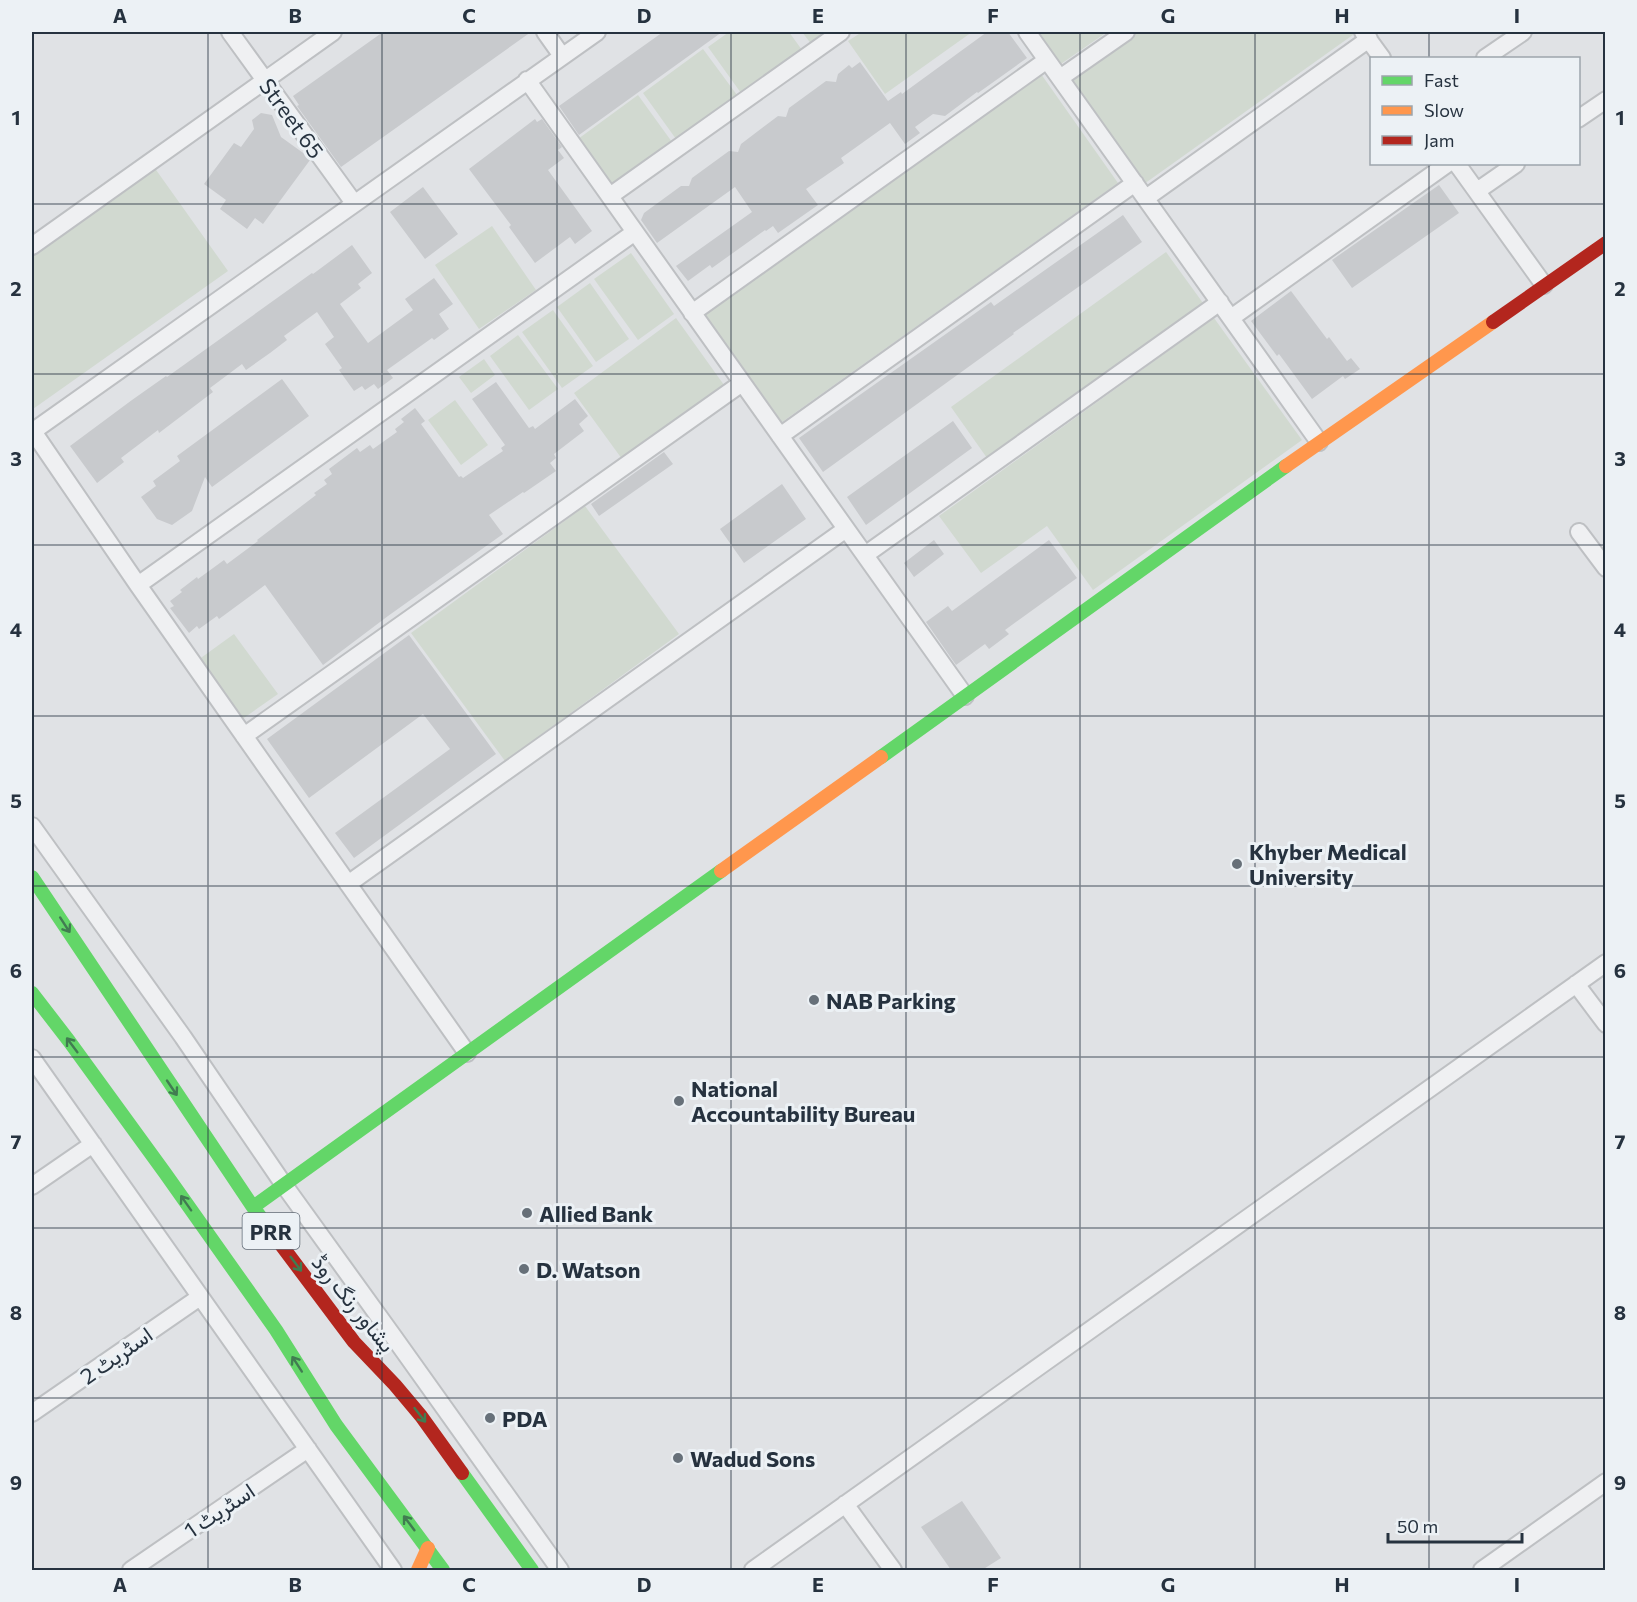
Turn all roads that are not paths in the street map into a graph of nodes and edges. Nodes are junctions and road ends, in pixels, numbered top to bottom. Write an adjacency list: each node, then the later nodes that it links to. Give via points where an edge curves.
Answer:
1 (230, 32): 15 (street, Street 65)
2 (333, 32): 15 (street)
3 (544, 32): 10 (street)
4 (597, 32): 10 (street)
5 (841, 32): 24 (street)
6 (1027, 32): 13 (street)
7 (1126, 32): 14 (street)
8 (1523, 32): 12 (street)
9 (1366, 35): 11 (street); 25 (street)
10 (562, 56): 16 (street)
11 (1381, 57)
12 (1486, 57)
13 (1047, 60): 14 (street); 32 (street)
14 (1060, 78): 22 (street)
15 (264, 80): 26 (street, Street 65); 29 (street)
16 (527, 80): 24 (street); 26 (street)
17 (1605, 100): 18 (street)
18 (1580, 118)
19 (1447, 165): 33 (street)
20 (1458, 165): 23 (street)
21 (1515, 165): 23 (street)
22 (1135, 183): 25 (street); 36 (street)
23 (1477, 191): 30 (street)
24 (610, 196): 27 (street)
25 (1146, 198): 31 (street)
26 (354, 203): 35 (street)
27 (635, 232): 32 (street); 42 (street)
28 (1605, 243): 30 (main road)
29 (32, 246)
30 (1544, 285): 37 (main road)
31 (1220, 302): 33 (street); 40 (street)
32 (692, 313): 34 (street)
33 (1231, 318): 37 (street)
34 (742, 383): 36 (street); 44 (street)
35 (32, 431): 42 (street)
36 (780, 436): 38 (street)
37 (1319, 442): 43 (main road)
38 (846, 529): 40 (street); 47 (street)
39 (1579, 532): 41 (street)
40 (865, 555): 43 (street)
41 (1605, 568)
42 (138, 585): 44 (street)
43 (965, 696): 52 (main road)
44 (244, 736): 47 (street)
45 (32, 826): 55 (street)
46 (32, 877): 57 (main road, پشاور رنگ روڈ / PRR, one-way to 57)
47 (348, 884): 52 (street)
48 (1605, 963): 49 (street)
49 (1576, 984): 51 (street); 62 (street)
50 (32, 993): 63 (main road, PRR, one-way to 50, via 336,1425 276,1330 165,1173)
51 (1605, 1024)
52 (467, 1053): 55 (main road)
53 (32, 1058): 54 (street)
54 (93, 1144): 56 (street); 58 (street)
55 (284, 1185): 57 (main road); 69 (street)
56 (32, 1186)
57 (253, 1207): 68 (main road, پشاور رنگ روڈ / PRR, one-way to 68, via 354,1342 421,1416)
58 (200, 1297): 59 (street, اسٹریٹ 2); 60 (street)
59 (32, 1413)
60 (308, 1449): 64 (street, اسٹریٹ 1); 65 (street)
61 (1605, 1482): 72 (street)
62 (845, 1504): 70 (street); 71 (street)
63 (428, 1548): 66 (main road); 67 (main road, PRR)
64 (131, 1570)
65 (393, 1570)
66 (418, 1570)
67 (443, 1570)
68 (532, 1570)
69 (560, 1570)
70 (753, 1570)
71 (893, 1570)
72 (1482, 1570)

